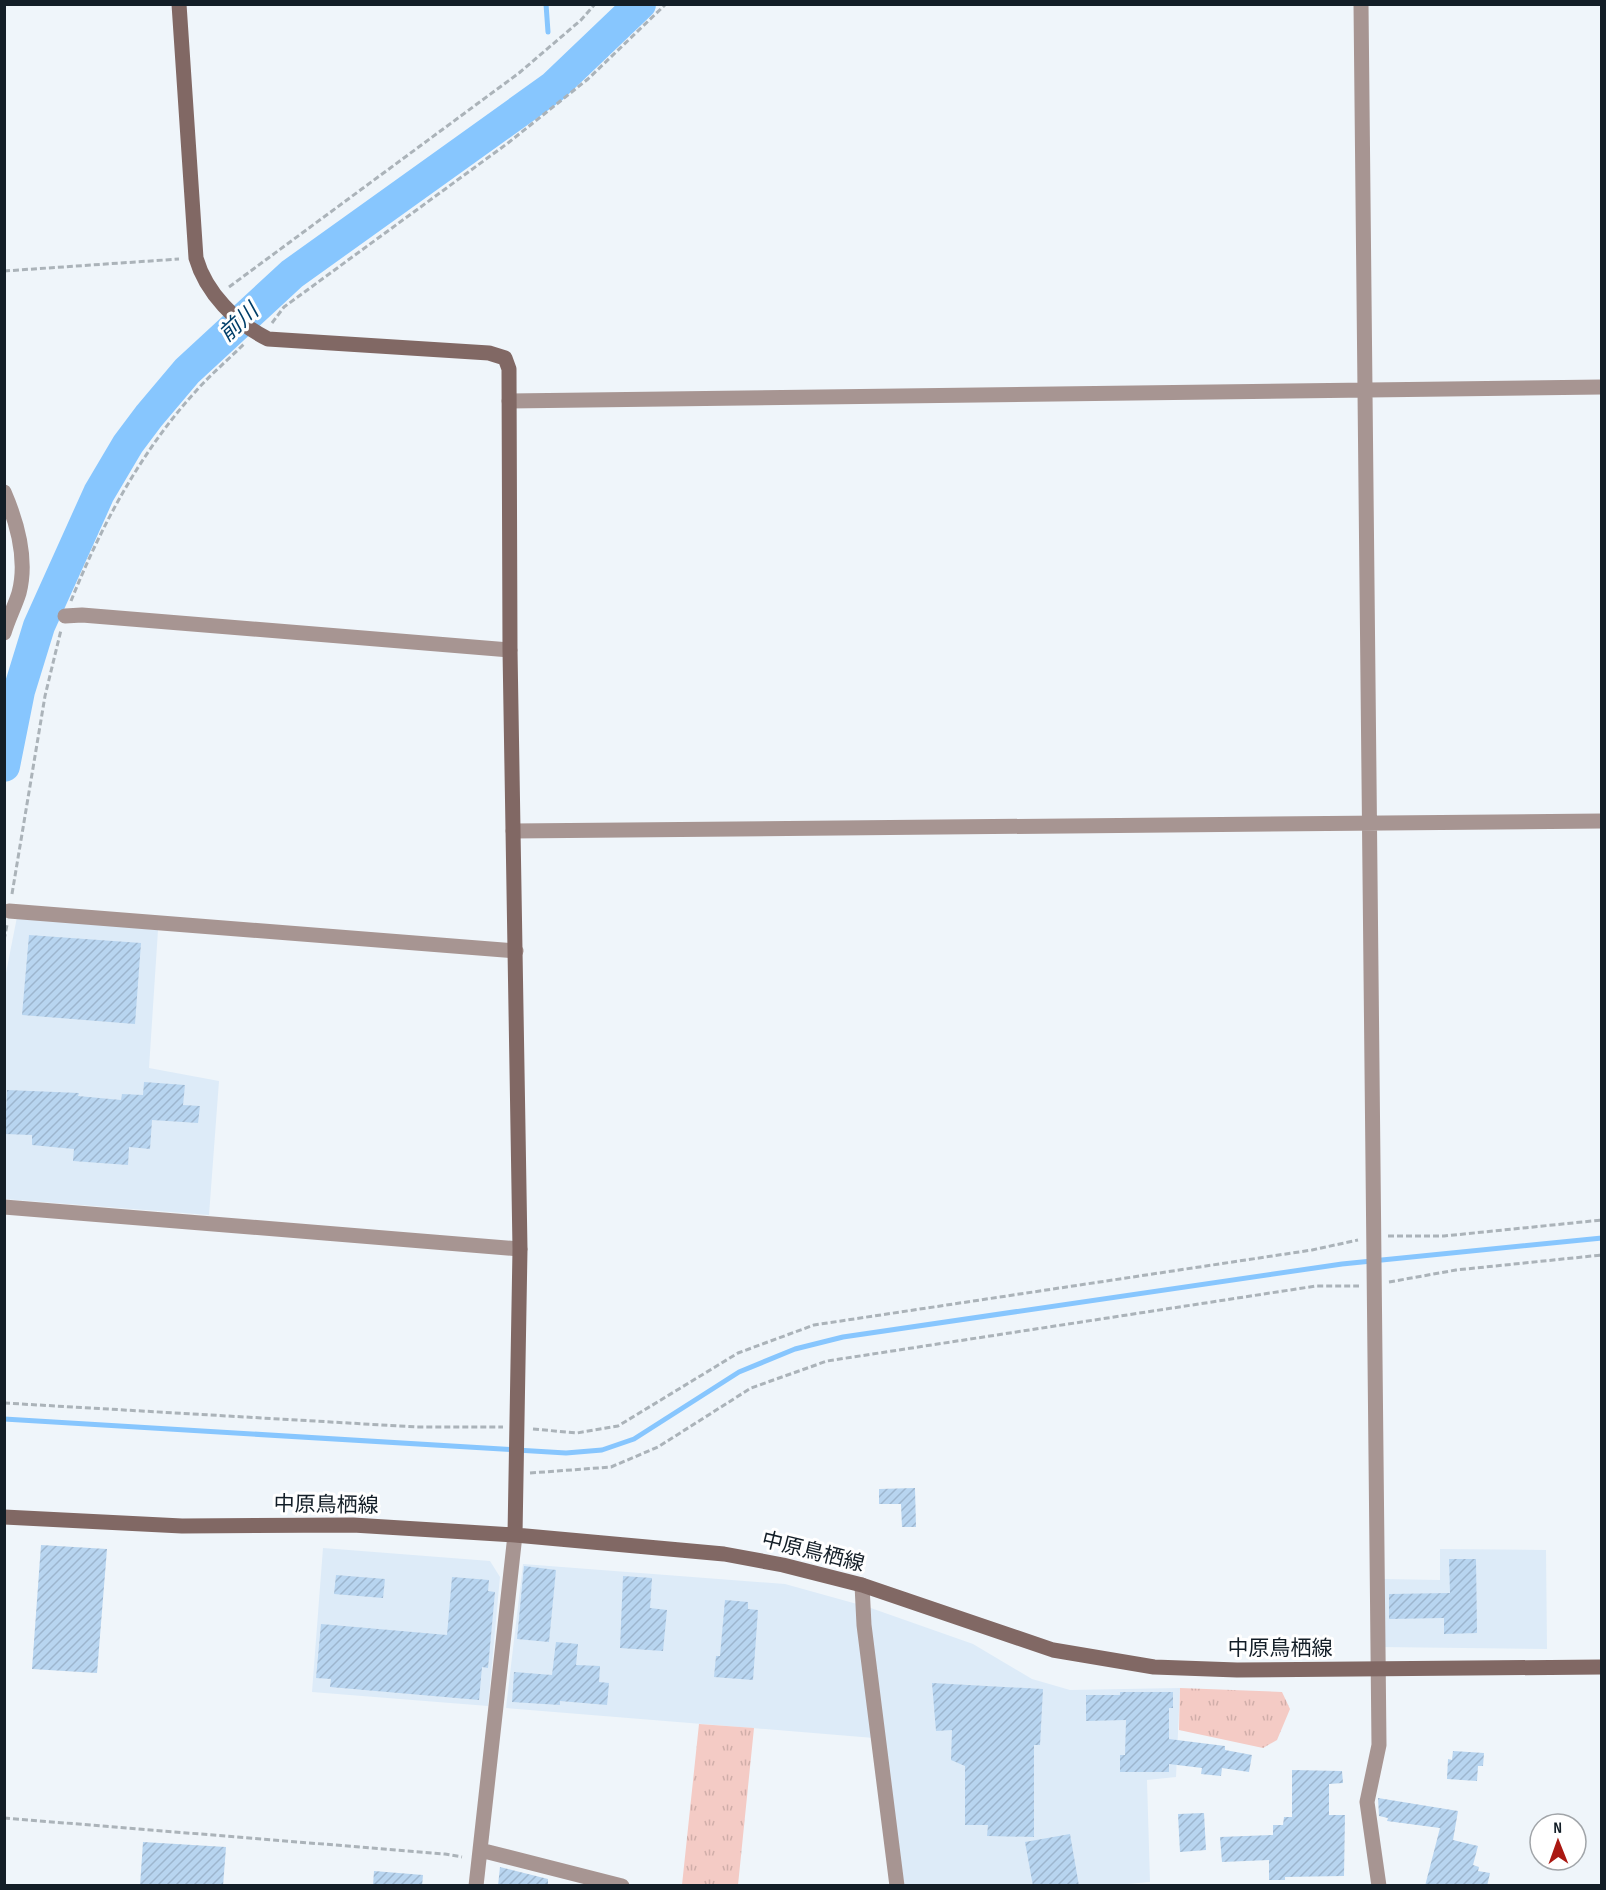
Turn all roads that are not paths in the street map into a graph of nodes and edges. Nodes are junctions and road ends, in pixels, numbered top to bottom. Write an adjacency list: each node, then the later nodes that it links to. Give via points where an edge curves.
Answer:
1 (179, 4): 5 (street, via 196,258 200,272 218,299 268,339 489,353 505,358)
2 (1361, 4): 4 (street)
3 (1602, 387): 4 (street)
4 (1364, 390): 5 (street); 11 (street)
5 (509, 401): 9 (street)
6 (4, 492): 8 (street, via 17,522 22,569 19,593)
7 (65, 616): 9 (street)
8 (4, 633)
9 (510, 651): 12 (street)
10 (1602, 821): 11 (street)
11 (1370, 822): 12 (street); 21 (street)
12 (513, 831): 14 (street)
13 (9, 912): 14 (street)
14 (516, 951): 16 (street)
15 (4, 1208): 16 (street)
16 (520, 1249): 18 (street)
17 (4, 1517): 18 (street, 中原鳥栖線, via 182,1526 353,1525)
18 (515, 1535): 19 (street, 中原鳥栖線, via 724,1554 783,1564); 22 (street)
19 (862, 1585): 21 (street, 中原鳥栖線, via 1053,1650 1108,1661 1237,1670); 25 (street)
20 (1602, 1667): 21 (street, 中原鳥栖線)
21 (1379, 1668): 26 (street, via 1379,1745 1367,1802)
22 (479, 1855): 23 (street); 24 (street)
23 (476, 1886)
24 (622, 1886)
25 (897, 1886)
26 (1379, 1886)

